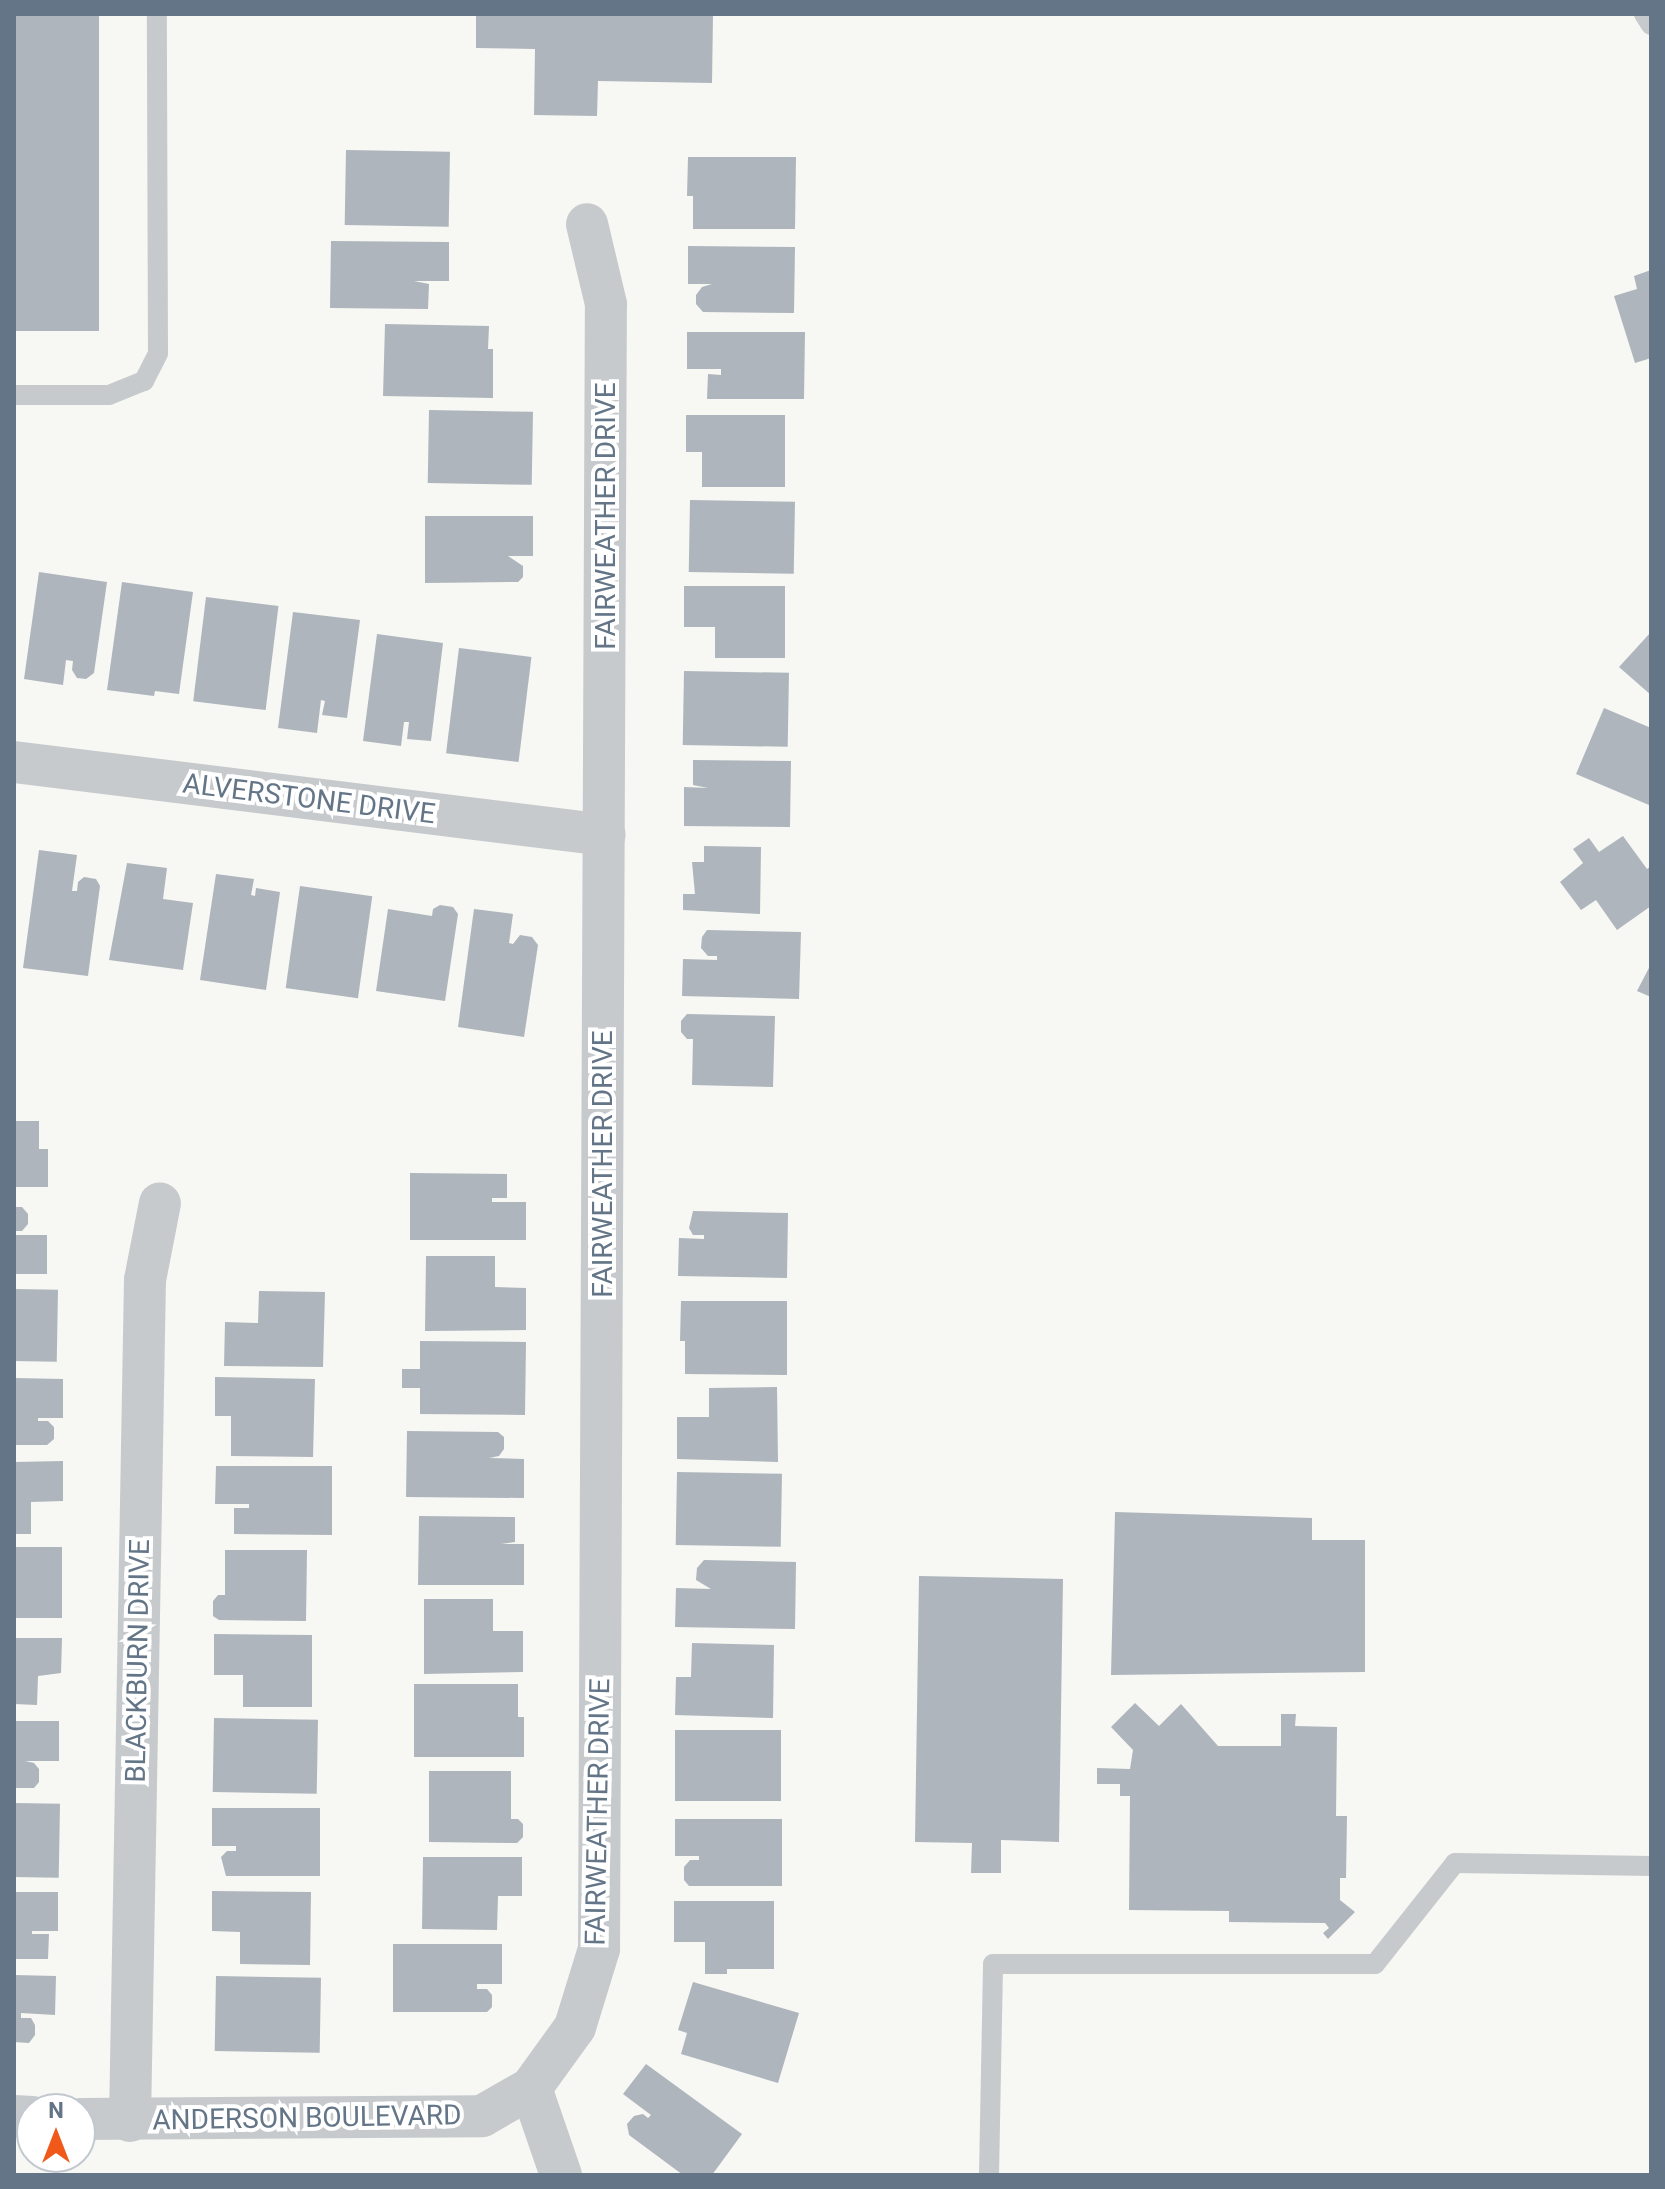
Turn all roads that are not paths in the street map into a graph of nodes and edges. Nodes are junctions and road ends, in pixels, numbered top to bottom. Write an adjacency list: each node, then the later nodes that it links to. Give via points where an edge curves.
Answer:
1 (157, 14): 5 (lane, via 158,353 144,381 109,395)
2 (1644, 14): 3 (lane)
3 (1651, 25)
4 (587, 224): 7 (street, FAIRWEATHER DRIVE, via 606,304)
5 (14, 395)
6 (14, 762): 7 (street, ALVERSTONE DRIVE)
7 (605, 835): 10 (street, FAIRWEATHER DRIVE, via 599,1949 575,2027)
8 (160, 1203): 12 (street, BLACKBURN DRIVE, via 145,1280)
9 (1651, 1866): 14 (lane, via 1455,1863 1375,1964 993,1964)
10 (531, 2088): 12 (street, ANDERSON BOULEVARD, via 482,2116); 13 (street)
11 (96, 2120): 12 (street, ANDERSON BOULEVARD)
12 (130, 2121)
13 (561, 2175)
14 (989, 2175)

